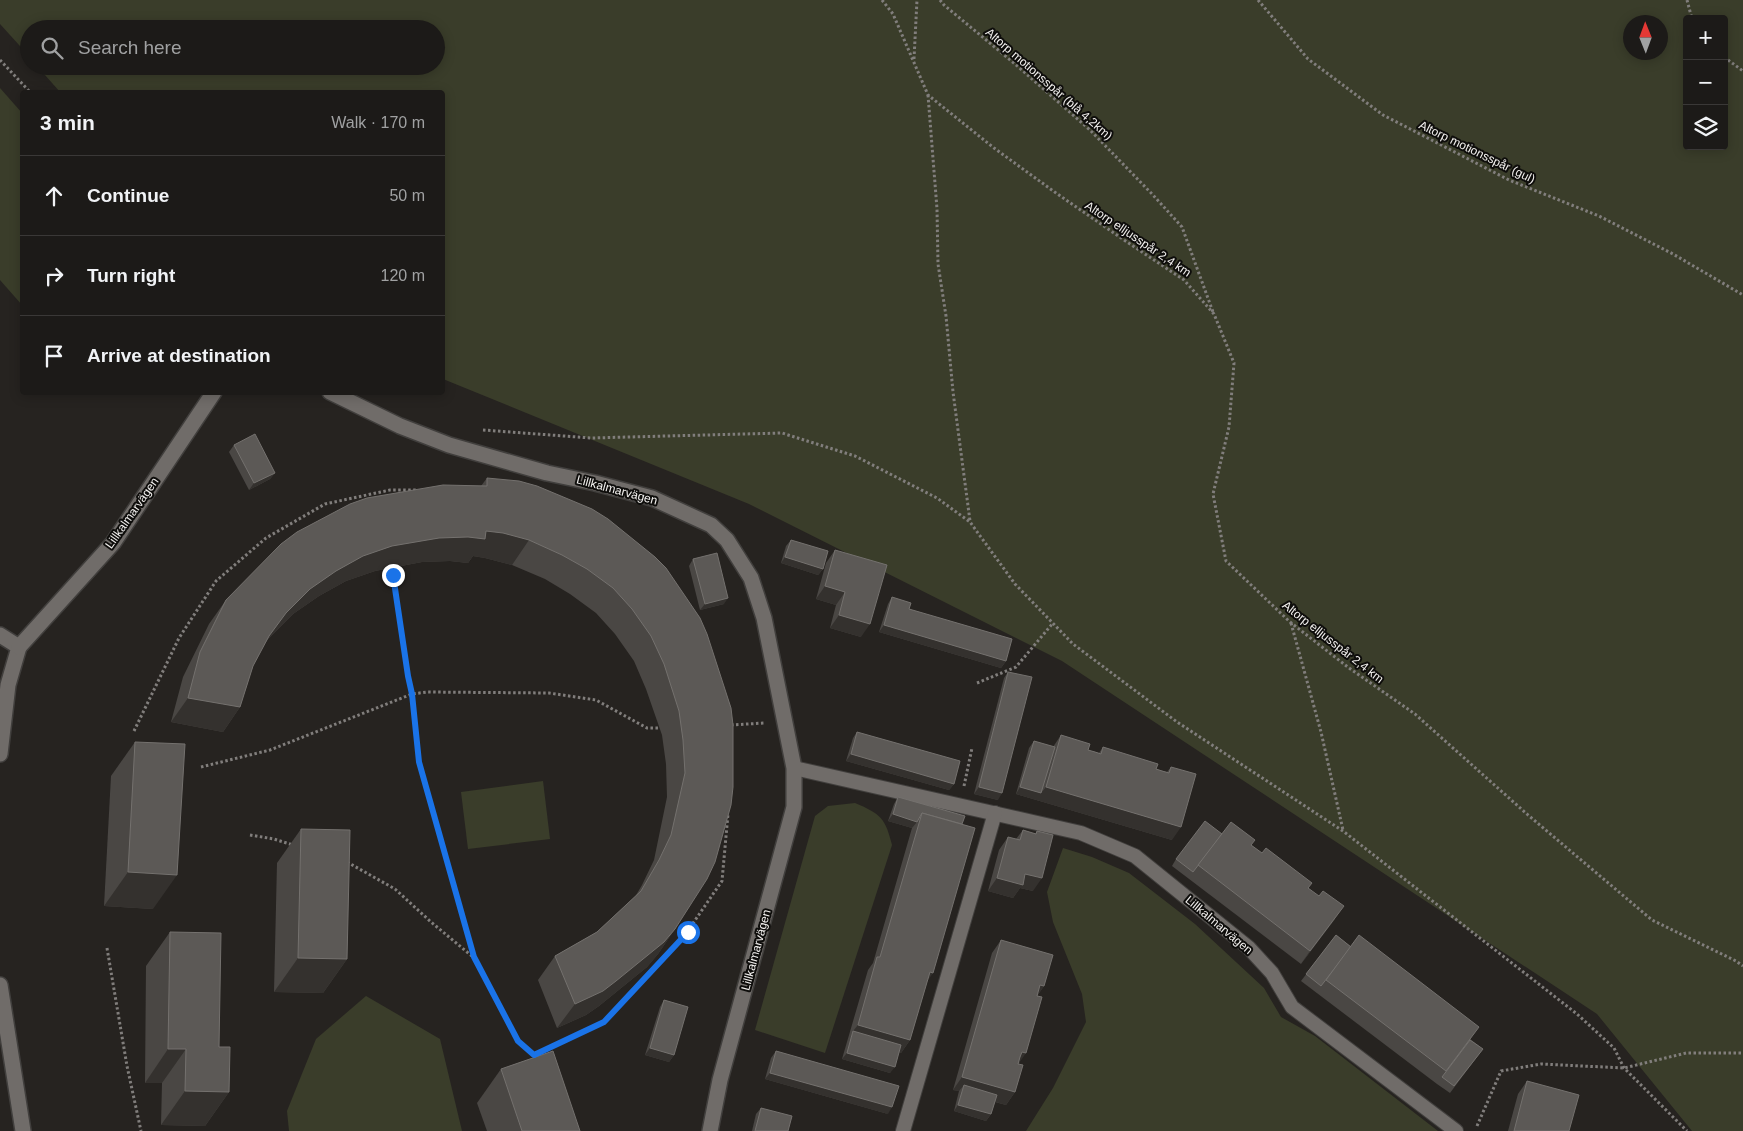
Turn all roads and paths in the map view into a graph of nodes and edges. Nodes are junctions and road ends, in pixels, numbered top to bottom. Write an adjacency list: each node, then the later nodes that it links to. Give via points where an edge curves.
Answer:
1 (882, 0): 9 (path, Altorp elljusspår 2,4 km, via 894,14)
2 (917, 0): 9 (path)
3 (940, 0): 14 (path, Altorp motionsspår (blå 4,2km), via 1090,130 1182,227)
4 (1258, 0): 13 (path, Altorp motionsspår (gul), via 1308,59 1383,115 1509,180 1598,216 1673,254)
5 (1687, 0): 6 (path)
6 (1691, 15)
7 (0, 60): 11 (path)
8 (1728, 60): 10 (path)
9 (914, 62): 12 (path, Altorp elljusspår 2,4 km)
10 (1743, 71)
11 (28, 90)
12 (928, 95): 14 (path, Altorp elljusspår 2,4 km, via 1056,194 1184,280); 19 (path, via 938,264)
13 (1743, 295)
14 (1214, 314): 21 (path, Altorp elljusspår 2,4 km, via 1234,363 1229,427 1213,494 1226,561)
15 (212, 395): 24 (street, Lillkalmarvägen, via 113,542)
16 (336, 395): 27 (street, Lillkalmarvägen, via 400,426 449,444 652,498 711,524 727,540 751,578 764,618)
17 (474, 429): 19 (path, via 591,438 782,433 855,456 937,498)
18 (417, 490): 30 (path, via 390,490 326,504 266,538 216,581 180,638)
19 (970, 522): 22 (path, via 1015,584)
20 (393, 575): 26 (path)
21 (1290, 622): 38 (path, via 1321,732); 44 (path, Altorp elljusspår 2,4 km, via 1415,714 1652,920)
22 (1053, 623): 25 (path, via 1016,667); 38 (path, via 1073,644 1177,722)
23 (0, 635): 24 (street)
24 (19, 647): 32 (street, via 8,685)
25 (977, 683)
26 (412, 694): 29 (path, via 452,691 549,693 596,700 647,728); 33 (path, via 270,750); 43 (path, via 419,762)
27 (785, 723): 28 (path); 34 (street, Lillkalmarvägen)
28 (729, 725)
29 (660, 728)
30 (134, 731)
31 (972, 748): 35 (path)
32 (0, 754)
33 (201, 767)
34 (794, 768): 35 (lane, Lillkalmarvägen); 52 (street, Lillkalmarvägen, via 794,808 720,1080)
35 (960, 806): 37 (lane, Lillkalmarvägen)
36 (728, 812): 47 (path, via 722,880 688,932 604,1022)
37 (995, 814): 53 (lane); 54 (lane, Lillkalmarvägen, via 1081,833 1135,856 1249,948 1272,974 1292,1007)
38 (1343, 831): 49 (path, via 1577,1014 1614,1048)
39 (250, 835): 40 (path)
40 (301, 848)
41 (347, 862): 43 (path, via 395,889)
42 (107, 948): 51 (path)
43 (474, 957): 47 (path, via 518,1041)
44 (1743, 966)
45 (0, 985): 50 (street)
46 (1743, 1054): 49 (path, via 1686,1053)
47 (534, 1055): 48 (path)
48 (537, 1064)
49 (1624, 1068): 55 (path, via 1541,1064 1502,1071); 56 (path)
50 (23, 1131)
51 (141, 1131)
52 (710, 1131)
53 (903, 1131)
54 (1456, 1131)
55 (1475, 1131)
56 (1687, 1131)

